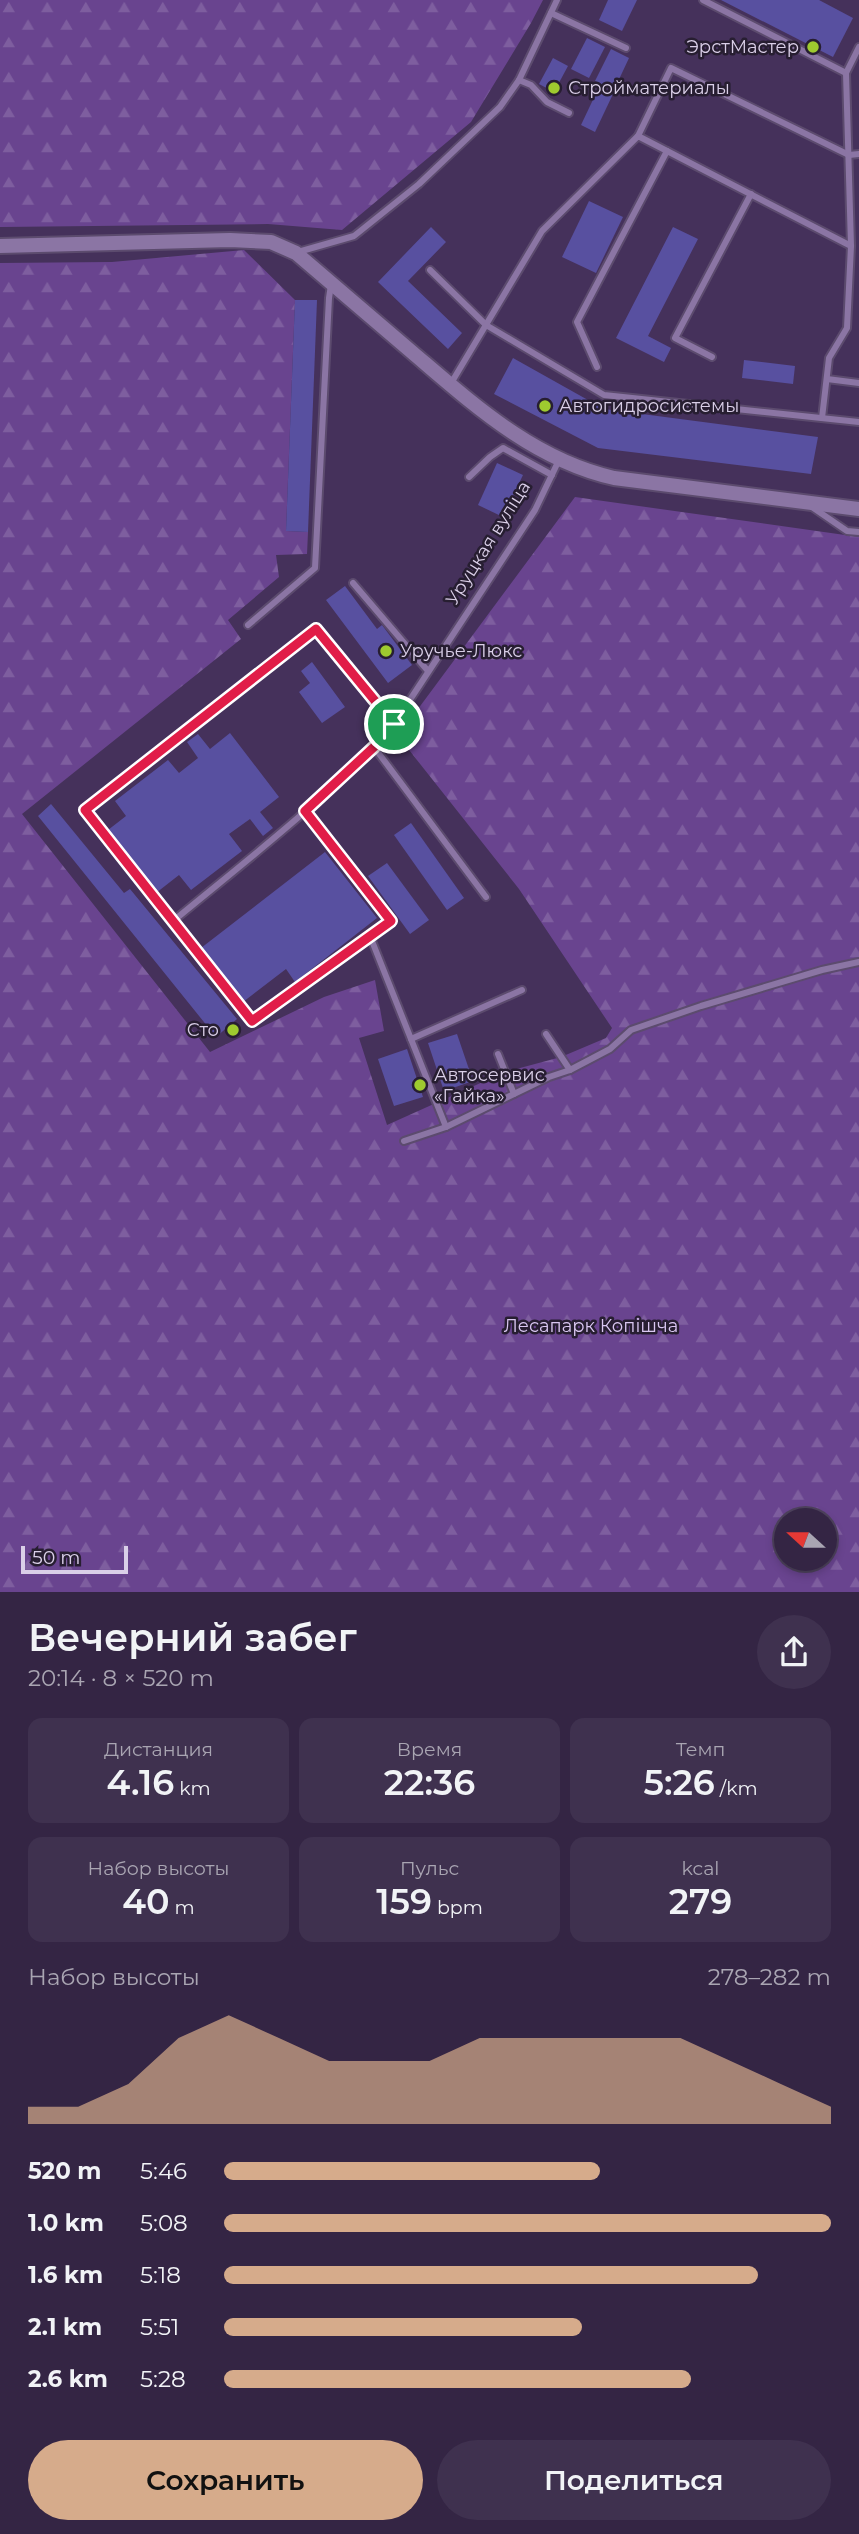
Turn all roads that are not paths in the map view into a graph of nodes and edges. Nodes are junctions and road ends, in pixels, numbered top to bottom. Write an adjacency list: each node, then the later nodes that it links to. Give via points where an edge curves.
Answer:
1 (557, 0): 3 (lane)
2 (703, 0): 6 (lane)
3 (551, 13): 5 (lane); 7 (lane)
4 (859, 47): 6 (lane)
5 (626, 48)
6 (846, 73): 12 (lane)
7 (519, 80): 8 (lane); 16 (lane, via 500,107 419,184 354,236)
8 (569, 113)
9 (638, 136): 10 (lane); 12 (lane, via 671,68); 19 (lane, via 542,231)
10 (667, 151): 13 (lane); 21 (lane, via 577,323)
11 (859, 154): 12 (lane)
12 (849, 155): 15 (lane)
13 (751, 194): 15 (lane); 20 (lane, via 675,338)
14 (0, 246): 16 (street, via 230,240 271,242)
15 (851, 246): 22 (lane, via 846,328 829,358)
16 (296, 253): 18 (street)
17 (430, 270): 19 (lane)
18 (332, 284): 24 (street); 34 (lane, via 315,568)
19 (486, 325): 24 (lane); 25 (lane, via 604,395)
20 (712, 357)
21 (597, 367)
22 (827, 379): 23 (lane); 25 (lane)
23 (859, 383)
24 (450, 385): 27 (street, via 526,443)
25 (822, 418): 26 (lane)
26 (859, 422)
27 (559, 460): 28 (lane, Уруцкая вуліца); 30 (street, via 614,478)
28 (552, 475): 29 (lane, via 503,448); 35 (lane, Уруцкая вуліца, via 534,510)
29 (469, 477)
30 (804, 502): 31 (street); 32 (lane, via 847,530)
31 (859, 509)
32 (859, 532)
33 (353, 583): 35 (lane)
34 (248, 625)
35 (428, 671): 36 (lane, Уруцкая вуліца)
36 (394, 724): 37 (lane, Уруцкая вуліца); 40 (lane, via 316,629 85,810)
37 (374, 747): 38 (lane, Уруцкая вуліца); 39 (lane)
38 (305, 811): 40 (lane, Уруцкая вуліца); 41 (lane, via 391,921)
39 (486, 897)
40 (172, 922): 41 (lane, via 252,1021)
41 (370, 936): 45 (lane)
42 (859, 962): 47 (lane, via 631,1030 610,1049)
43 (522, 990): 45 (lane)
44 (546, 1034): 47 (lane)
45 (411, 1040): 49 (lane)
46 (498, 1054): 48 (lane)
47 (570, 1070): 48 (lane)
48 (514, 1094): 49 (lane)
49 (446, 1127): 50 (lane)
50 (404, 1141)

